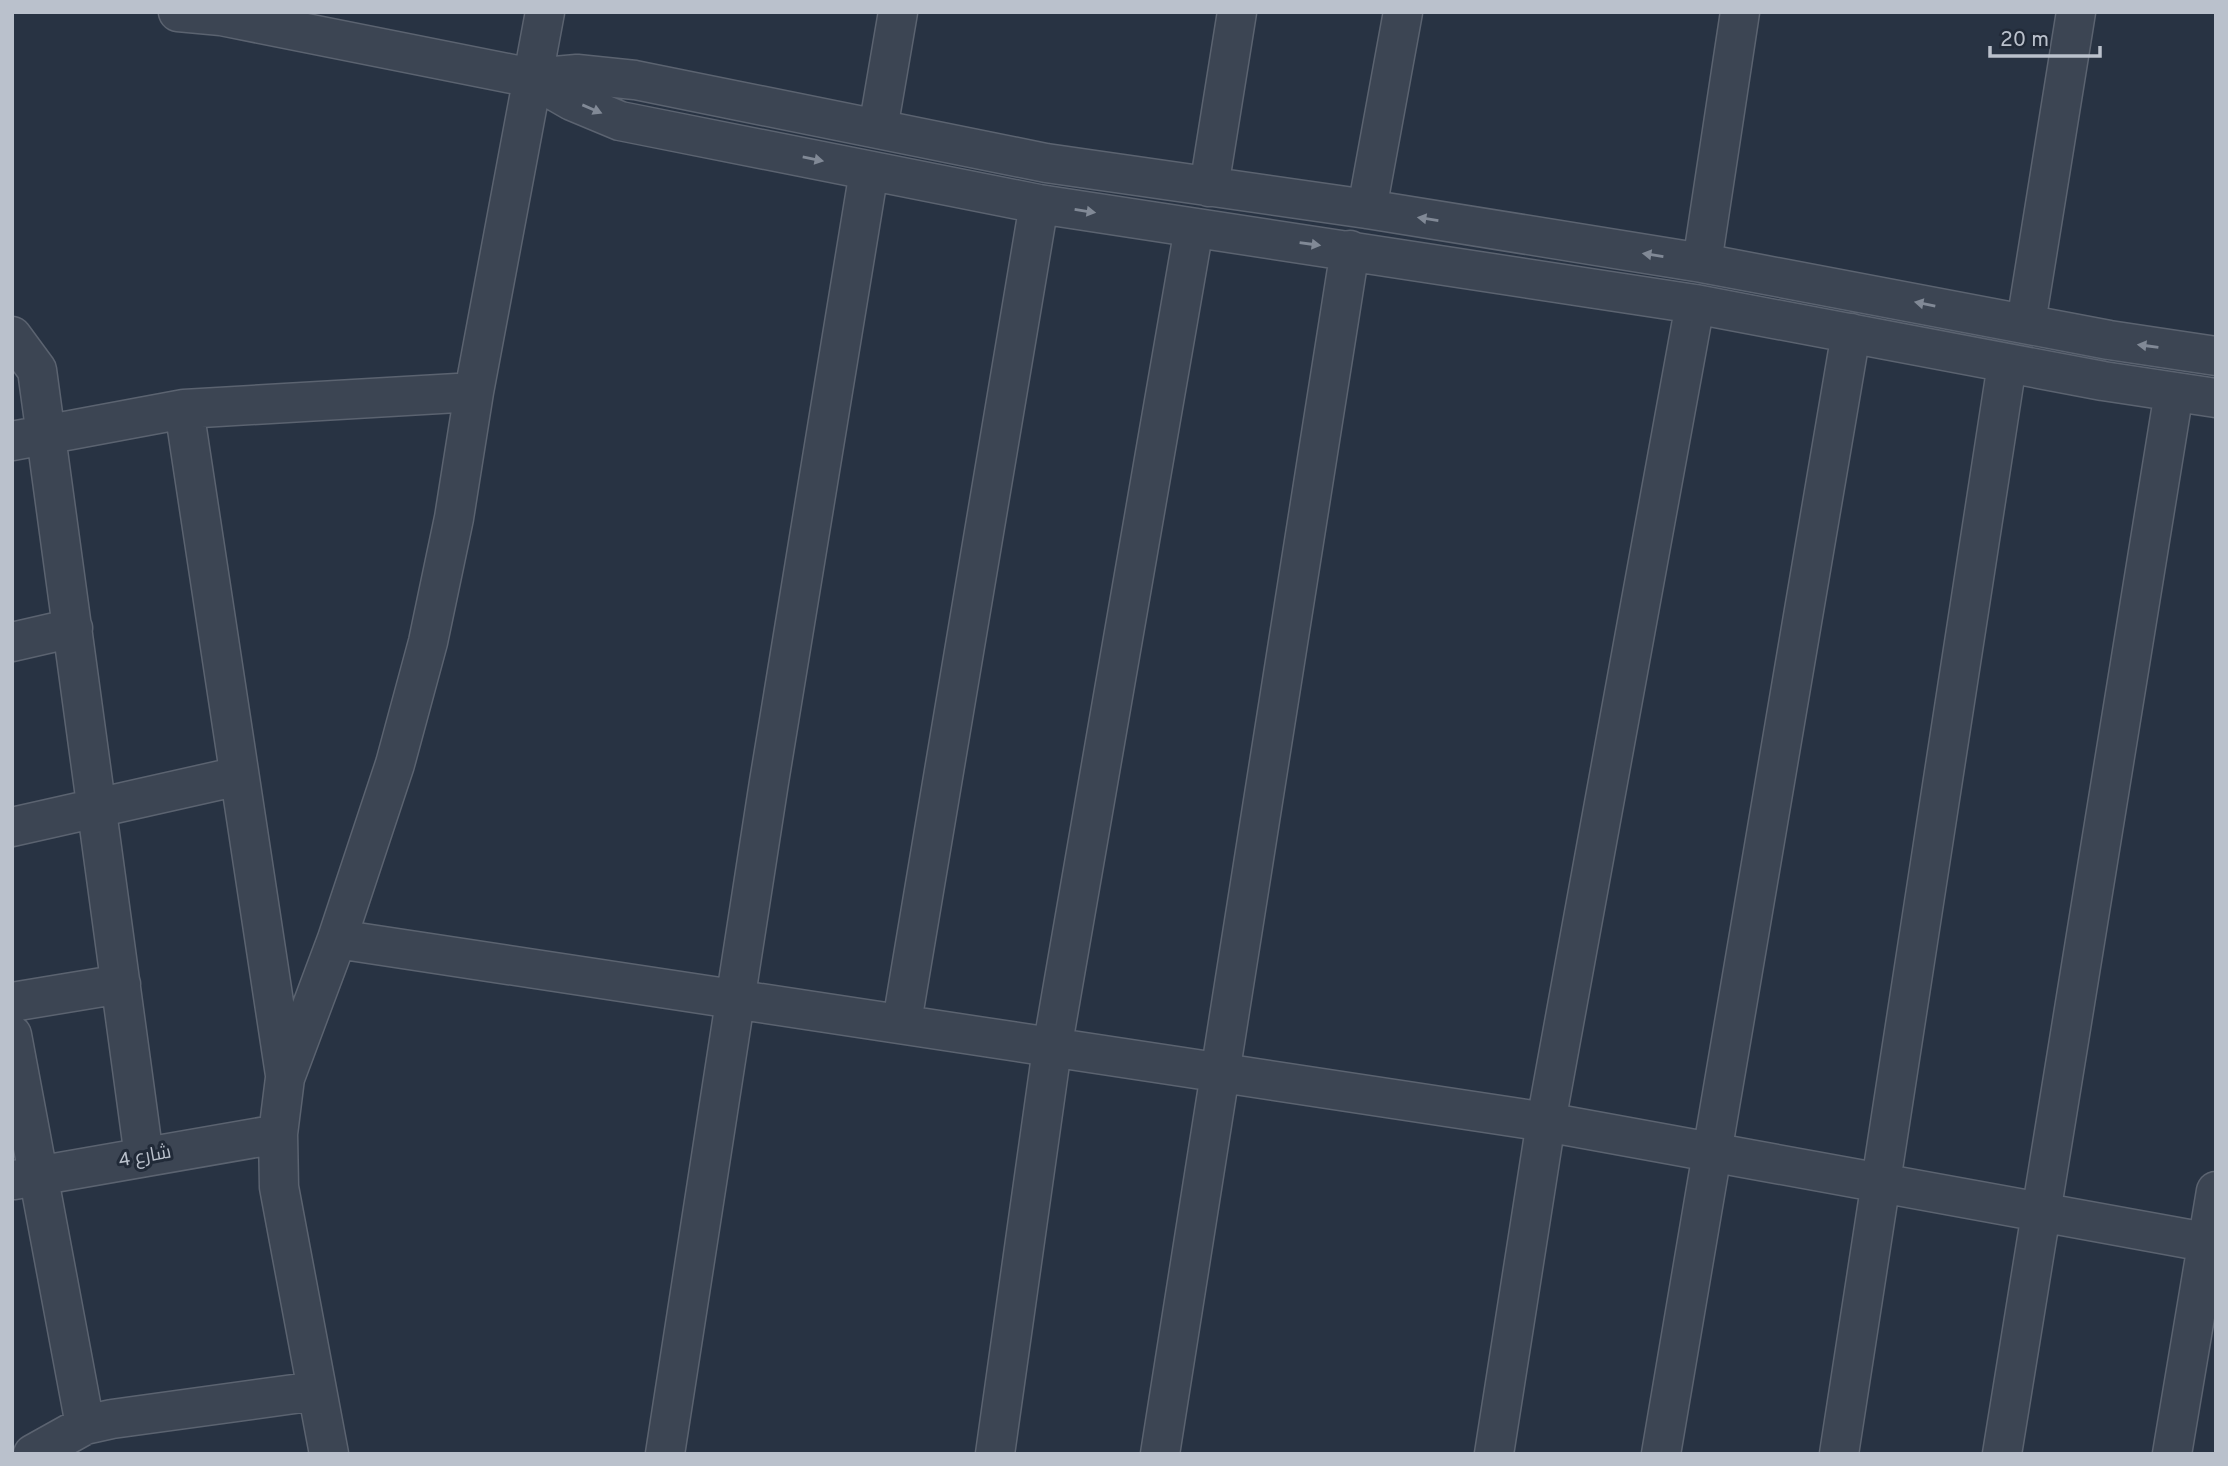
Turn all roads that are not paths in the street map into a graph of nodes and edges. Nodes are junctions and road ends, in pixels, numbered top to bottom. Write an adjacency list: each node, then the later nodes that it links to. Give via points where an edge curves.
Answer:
1 (178, 12): 8 (street, via 221,16)
2 (544, 12): 8 (street)
3 (898, 12): 9 (street)
4 (1237, 12): 11 (street)
5 (1404, 12): 13 (street)
6 (1740, 12): 17 (street)
7 (2076, 12): 20 (street)
8 (532, 78): 9 (street, via 578,74 635,80); 10 (street, one-way to 10, via 620,121); 25 (street)
9 (878, 129): 11 (street, via 1046,163)
10 (869, 171): 12 (street); 37 (street)
11 (1209, 187): 13 (street)
12 (1039, 204): 14 (street, one-way to 14); 39 (street)
13 (1367, 209): 15 (street, one-way to 13)
14 (1194, 228): 16 (street, one-way to 16); 41 (street)
15 (1492, 229): 17 (street, one-way to 15); 18 (street)
16 (1350, 250): 18 (street); 42 (street)
17 (1702, 263): 20 (street, one-way to 17)
18 (1483, 269): 19 (street)
19 (1695, 304): 21 (street); 44 (street)
20 (2026, 323): 23 (street, one-way to 20)
21 (1851, 333): 24 (street); 46 (street)
22 (12, 336): 29 (street, via 37,370)
23 (2216, 356)
24 (2007, 364): 26 (street); 49 (street, via 1932,835)
25 (474, 392): 28 (street); 35 (street, via 428,642 395,764)
26 (2174, 392): 27 (street); 51 (street)
27 (2216, 398)
28 (184, 409): 29 (street); 32 (street)
29 (29, 438): 30 (street)
30 (73, 628): 31 (street); 33 (street)
31 (12, 642)
32 (239, 776): 33 (street); 43 (street)
33 (96, 808): 34 (street); 36 (street)
34 (12, 827)
35 (337, 939): 37 (street); 43 (street)
36 (121, 984): 38 (street); 47 (street)
37 (735, 1001): 39 (street); 57 (street)
38 (12, 1002)
39 (902, 1022): 41 (street)
40 (12, 1035): 48 (street)
41 (1052, 1049): 42 (street); 58 (street)
42 (1220, 1074): 44 (street); 59 (street)
43 (285, 1078): 45 (street)
44 (1546, 1122): 46 (street); 60 (street)
45 (278, 1134): 47 (street, شارع 4); 53 (street, via 279,1186)
46 (1711, 1151): 49 (street); 61 (street)
47 (144, 1157): 48 (street, شارع 4)
48 (25, 1178): 54 (street)
49 (1883, 1182): 51 (street); 62 (street)
50 (2216, 1191): 52 (street)
51 (2041, 1213): 52 (street); 63 (street)
52 (2211, 1243): 64 (street)
53 (316, 1391): 54 (street); 56 (street)
54 (85, 1425): 55 (street)
55 (33, 1454)
56 (329, 1454)
57 (665, 1454)
58 (995, 1454)
59 (1160, 1454)
60 (1494, 1454)
61 (1661, 1454)
62 (1839, 1454)
63 (2002, 1454)
64 (2172, 1454)

